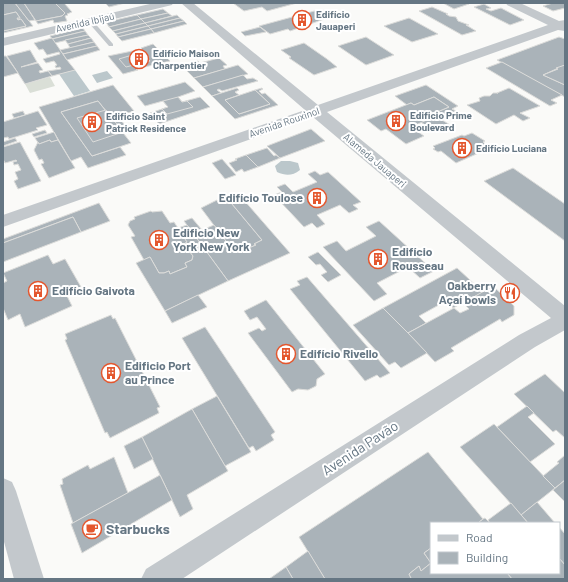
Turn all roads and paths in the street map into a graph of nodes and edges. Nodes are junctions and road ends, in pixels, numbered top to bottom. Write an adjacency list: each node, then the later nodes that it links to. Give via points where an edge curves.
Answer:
1 (168, 3): 4 (street, Avenida Ibijaú)
2 (186, 3): 8 (street, Alameda Jauaperi)
3 (511, 3): 5 (street)
4 (90, 21): 6 (street, Avenida Ibijaú); 7 (lane)
5 (563, 25): 8 (street, Avenida Rouxinol)
6 (3, 42)
7 (111, 45)
8 (315, 111): 9 (street, Avenida Rouxinol); 10 (street, Alameda Jauaperi)
9 (3, 221)
10 (565, 319): 13 (street, Avenida Pavão)
11 (3, 491): 12 (street)
12 (29, 579)
13 (156, 579)

